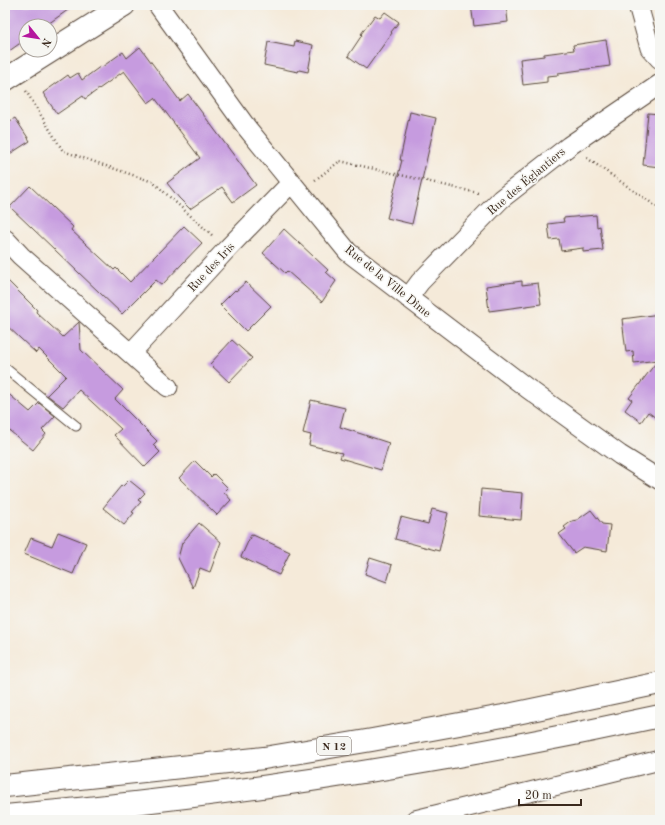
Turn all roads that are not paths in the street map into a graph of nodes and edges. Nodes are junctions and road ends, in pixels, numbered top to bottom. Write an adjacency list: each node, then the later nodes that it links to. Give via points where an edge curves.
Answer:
1 (124, 5): 5 (main road)
2 (158, 5): 7 (street, Rue de la Ville Dîme, via 247,128)
3 (638, 5): 4 (street, via 650,48)
4 (660, 59)
5 (10, 77)
6 (660, 84): 9 (street, Rue des Églantiers, via 569,146 502,199 420,282)
7 (296, 187): 9 (street, Rue de la Ville Dîme, via 348,252); 10 (street, Rue des Iris, via 227,249)
8 (5, 239): 10 (street, via 20,256)
9 (408, 298): 14 (street, Rue de la Ville Dîme, via 527,388 620,455)
10 (132, 354): 12 (street)
11 (5, 368): 13 (lane)
12 (168, 387)
13 (76, 426)
14 (660, 480)
15 (660, 683): 18 (main road, N 12, via 496,717 264,758)
16 (660, 716): 19 (main road, via 588,732 320,779 194,796)
17 (660, 760): 20 (street)
18 (5, 786)
19 (5, 816)
20 (415, 820)

